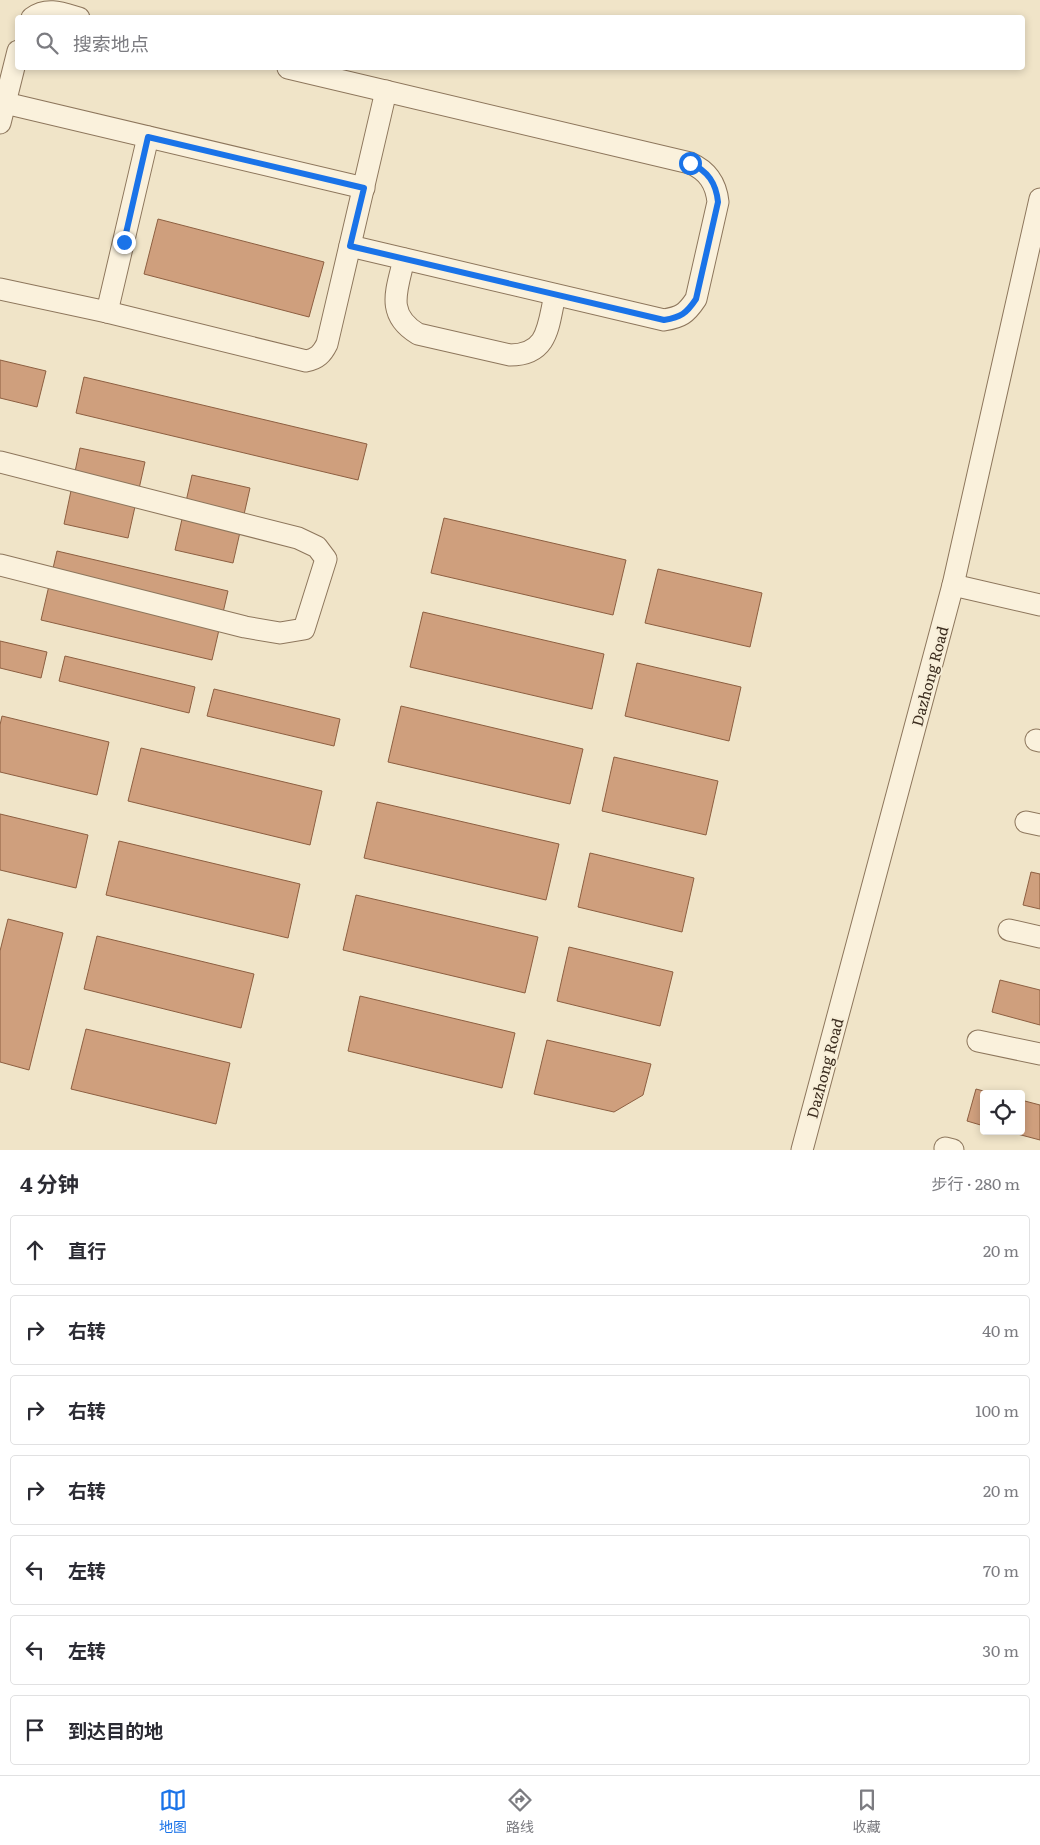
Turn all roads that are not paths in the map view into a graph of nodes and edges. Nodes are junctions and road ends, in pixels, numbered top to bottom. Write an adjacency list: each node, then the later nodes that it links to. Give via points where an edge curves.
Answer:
1 (36, 15): 2 (street, via 50,11)
2 (67, 15)
3 (15, 62): 6 (street)
4 (297, 70): 5 (street)
5 (386, 91): 8 (street); 13 (street, via 690,163 701,168 711,179 717,190 718,202 696,299 688,311 677,318 664,320)
6 (2, 113): 7 (street)
7 (148, 137): 8 (street); 14 (street)
8 (364, 188): 10 (street)
9 (1040, 199): 17 (street, Dazhong Road)
10 (350, 246): 11 (street); 14 (street, via 328,344 314,359 306,361)
11 (404, 259): 13 (street); 13 (street, via 396,308 406,327 418,334 510,355 523,355 541,344 546,335)
12 (0, 289): 14 (street)
13 (555, 295)
14 (107, 312)
15 (0, 462): 16 (street, via 298,538 317,547 326,559 304,629 280,633)
16 (0, 565)
17 (953, 585): 18 (street); 23 (street, Dazhong Road)
18 (1040, 605)
19 (1009, 930): 20 (street)
20 (1040, 937)
21 (978, 1041): 22 (street)
22 (1040, 1054)
23 (802, 1150)

